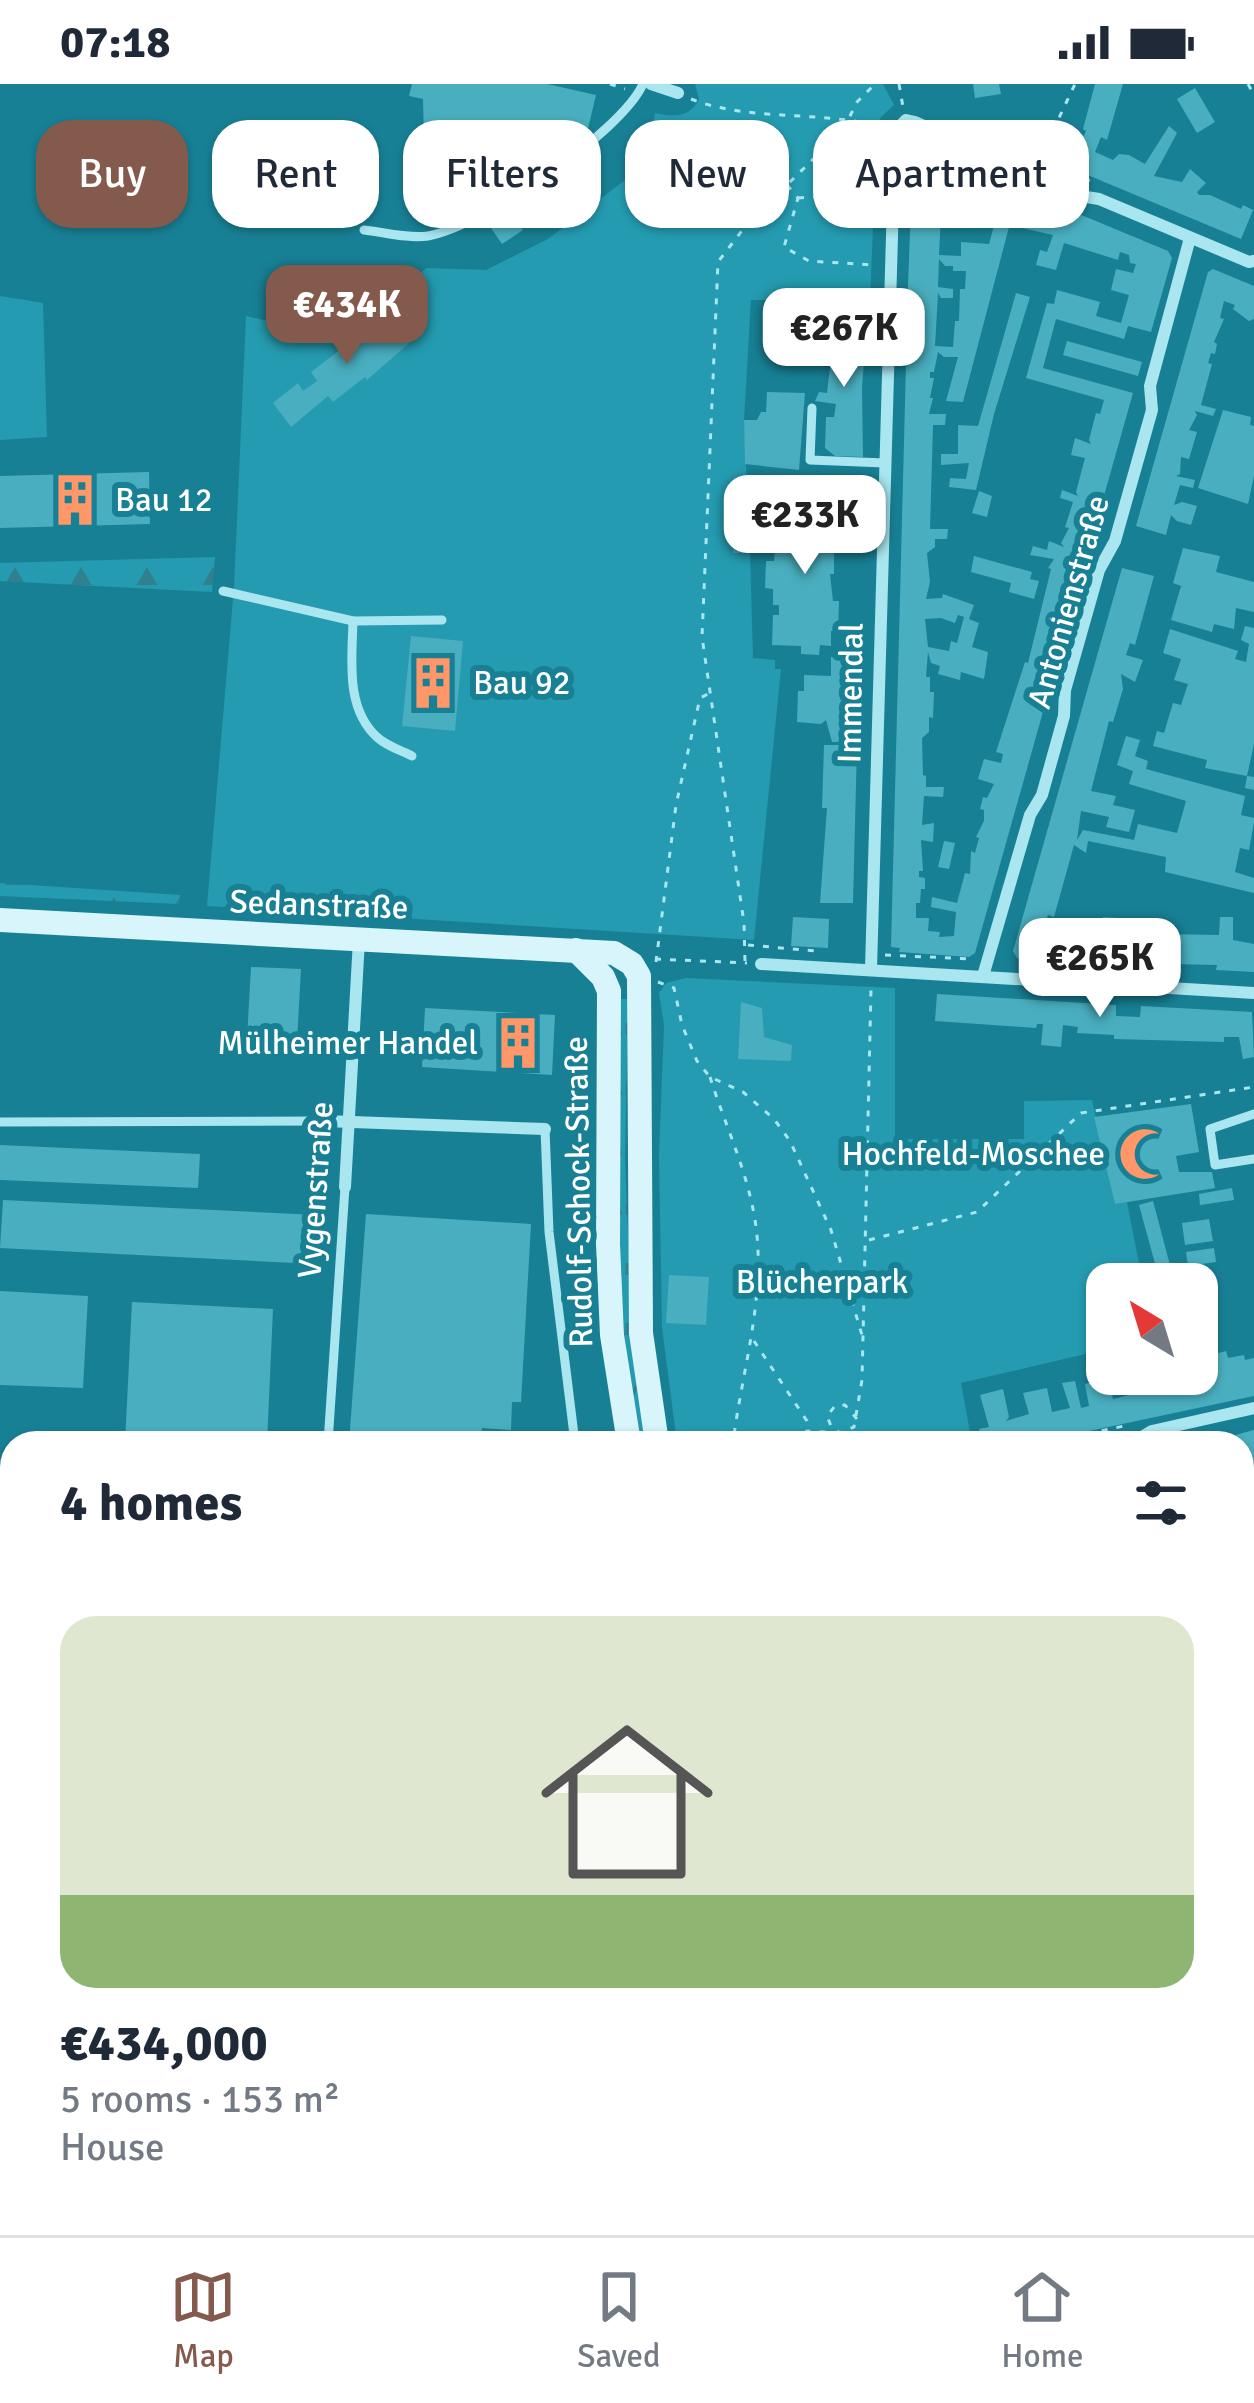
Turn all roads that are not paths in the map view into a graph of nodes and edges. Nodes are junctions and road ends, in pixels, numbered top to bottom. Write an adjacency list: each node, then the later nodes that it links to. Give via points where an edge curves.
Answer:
1 (647, 84): 2 (street); 3 (lane, via 588,146 470,223 426,237)
2 (678, 93)
3 (364, 230)
4 (1190, 238): 5 (street); 7 (street, Immendal, via 980,148 900,126); 18 (street, Antonienstraße, via 1150,386 1152,410)
5 (1254, 261)
6 (812, 408): 7 (lane, via 810,460)
7 (884, 463): 17 (street, Immendal)
8 (224, 591): 10 (lane)
9 (442, 620): 10 (lane)
10 (353, 621): 11 (lane, via 359,710 377,738)
11 (412, 756)
12 (0, 920): 13 (main road, Sedanstraße)
13 (359, 940): 14 (main road, Sedanstraße); 21 (street, Vygenstraße)
14 (576, 950): 15 (main road, Sedanstraße, via 614,952); 30 (main road, Rudolf-Schock-Straße, via 609,992 608,1244)
15 (632, 964): 31 (main road, Rudolf-Schock-Straße, via 639,976 641,1333)
16 (761, 964): 17 (street)
17 (871, 969): 18 (street)
18 (983, 976): 19 (street)
19 (1254, 993)
20 (1254, 1114): 25 (lane, via 1210,1129 1215,1165)
21 (348, 1120): 22 (street); 24 (street); 26 (street, Vygenstraße)
22 (325, 1121): 23 (lane)
23 (0, 1122)
24 (545, 1130): 29 (lane)
25 (1254, 1159)
26 (345, 1187): 28 (lane, Vygenstraße)
27 (1254, 1408): 32 (street)
28 (329, 1431)
29 (574, 1431)
30 (627, 1431)
31 (655, 1431)
32 (1152, 1431)

